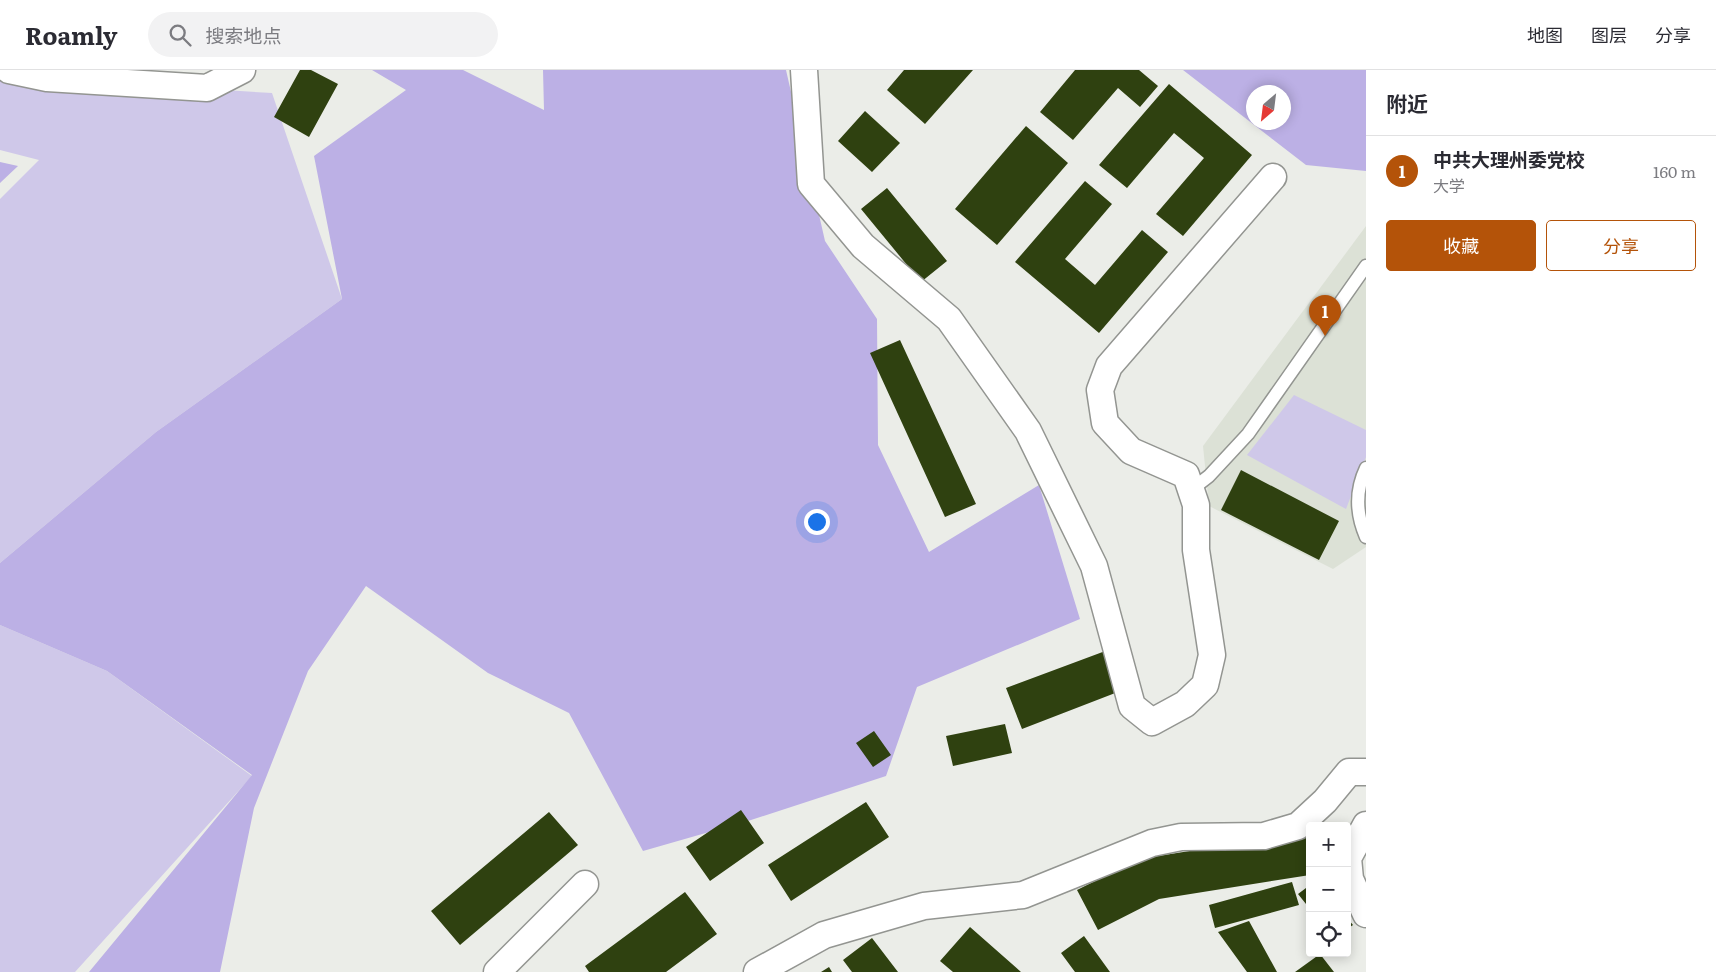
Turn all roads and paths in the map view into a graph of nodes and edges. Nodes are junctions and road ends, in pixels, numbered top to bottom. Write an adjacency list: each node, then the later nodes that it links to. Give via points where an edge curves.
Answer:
1 (8, 70): 2 (street, via 47,78 207,88)
2 (242, 70)
3 (804, 70): 7 (street, via 811,184 863,246 949,319 1028,431 1094,566 1132,706 1152,722 1185,704 1205,685 1212,655 1196,550 1196,504)
4 (1273, 177): 7 (street, via 1109,366 1100,390 1105,423 1131,451 1186,475)
5 (1366, 266): 7 (lane, via 1248,434 1209,476)
6 (1366, 468): 8 (lane, via 1359,483 1359,519)
7 (1191, 490)
8 (1366, 537)
9 (1366, 772): 14 (street, via 1349,772 1298,826 1264,836 1181,837 1152,844 1023,895 924,906 824,935)
10 (1366, 824): 12 (street, via 1348,858 1350,879)
11 (585, 884): 13 (street)
12 (1366, 914)
13 (497, 972)
14 (757, 972)

